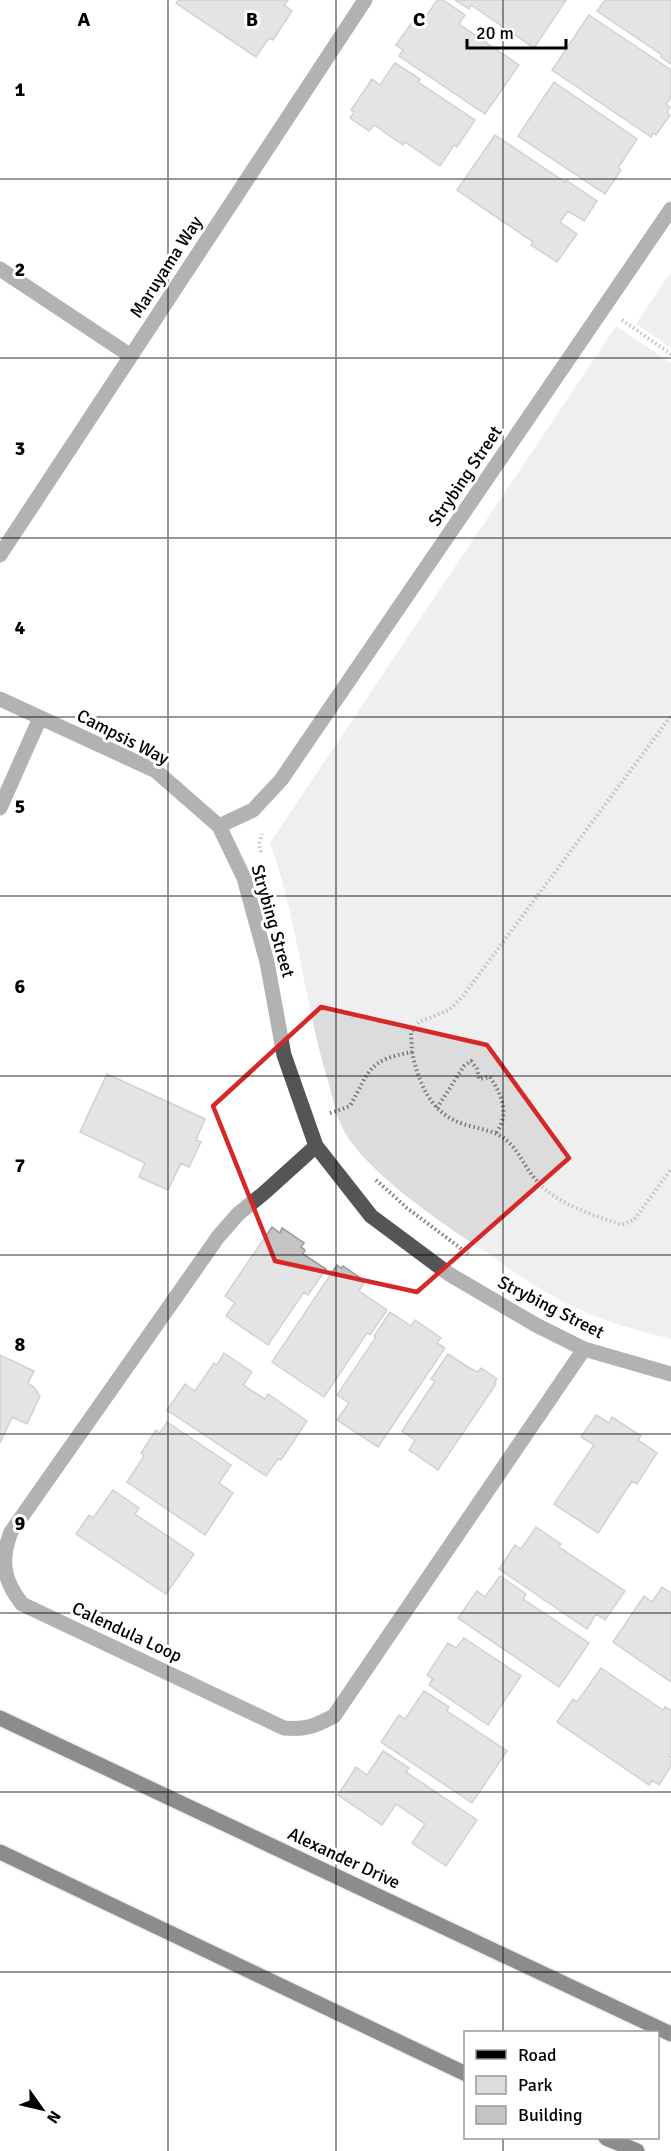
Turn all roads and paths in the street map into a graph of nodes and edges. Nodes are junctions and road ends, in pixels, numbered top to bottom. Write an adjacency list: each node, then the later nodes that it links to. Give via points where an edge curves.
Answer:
1 (365, 0): 6 (street, Maruyama Way)
2 (671, 209): 12 (street, Strybing Street, via 281,780 254,810)
3 (0, 269): 6 (street)
4 (617, 316): 5 (path)
5 (671, 354)
6 (131, 356): 7 (street, Maruyama Way)
7 (0, 555)
8 (0, 699): 10 (street, Campsis Way)
9 (671, 716): 15 (path, via 463,996 449,1010 419,1022 411,1032)
10 (40, 718): 11 (street); 12 (street, Campsis Way, via 156,771)
11 (0, 808)
12 (219, 826): 19 (street, Strybing Street, via 244,878 267,962 284,1055)
13 (264, 827): 14 (path, via 259,844)
14 (262, 855)
15 (412, 1052): 16 (path, via 417,1074); 17 (path, via 376,1063 350,1106)
16 (436, 1108): 18 (path, via 460,1124); 18 (path, via 471,1061 479,1079 490,1077 499,1091 505,1113)
17 (321, 1115)
18 (496, 1133): 20 (path, via 552,1194 571,1206 621,1225 634,1220)
19 (316, 1146): 23 (street, Strybing Street, via 371,1216 449,1274); 23 (street, Calendula Loop, via 238,1214 218,1237 11,1532 4,1547 3,1568 21,1604 284,1728 303,1730 321,1723 334,1716)
20 (671, 1169)
21 (373, 1177): 22 (path)
22 (476, 1260)
23 (584, 1349): 24 (street, Strybing Street)
24 (671, 1374)
25 (0, 1718): 27 (main road, Alexander Drive)
26 (0, 1852): 28 (main road)
27 (671, 2034)
28 (464, 2074)
29 (608, 2139): 30 (main road)
30 (637, 2151)

